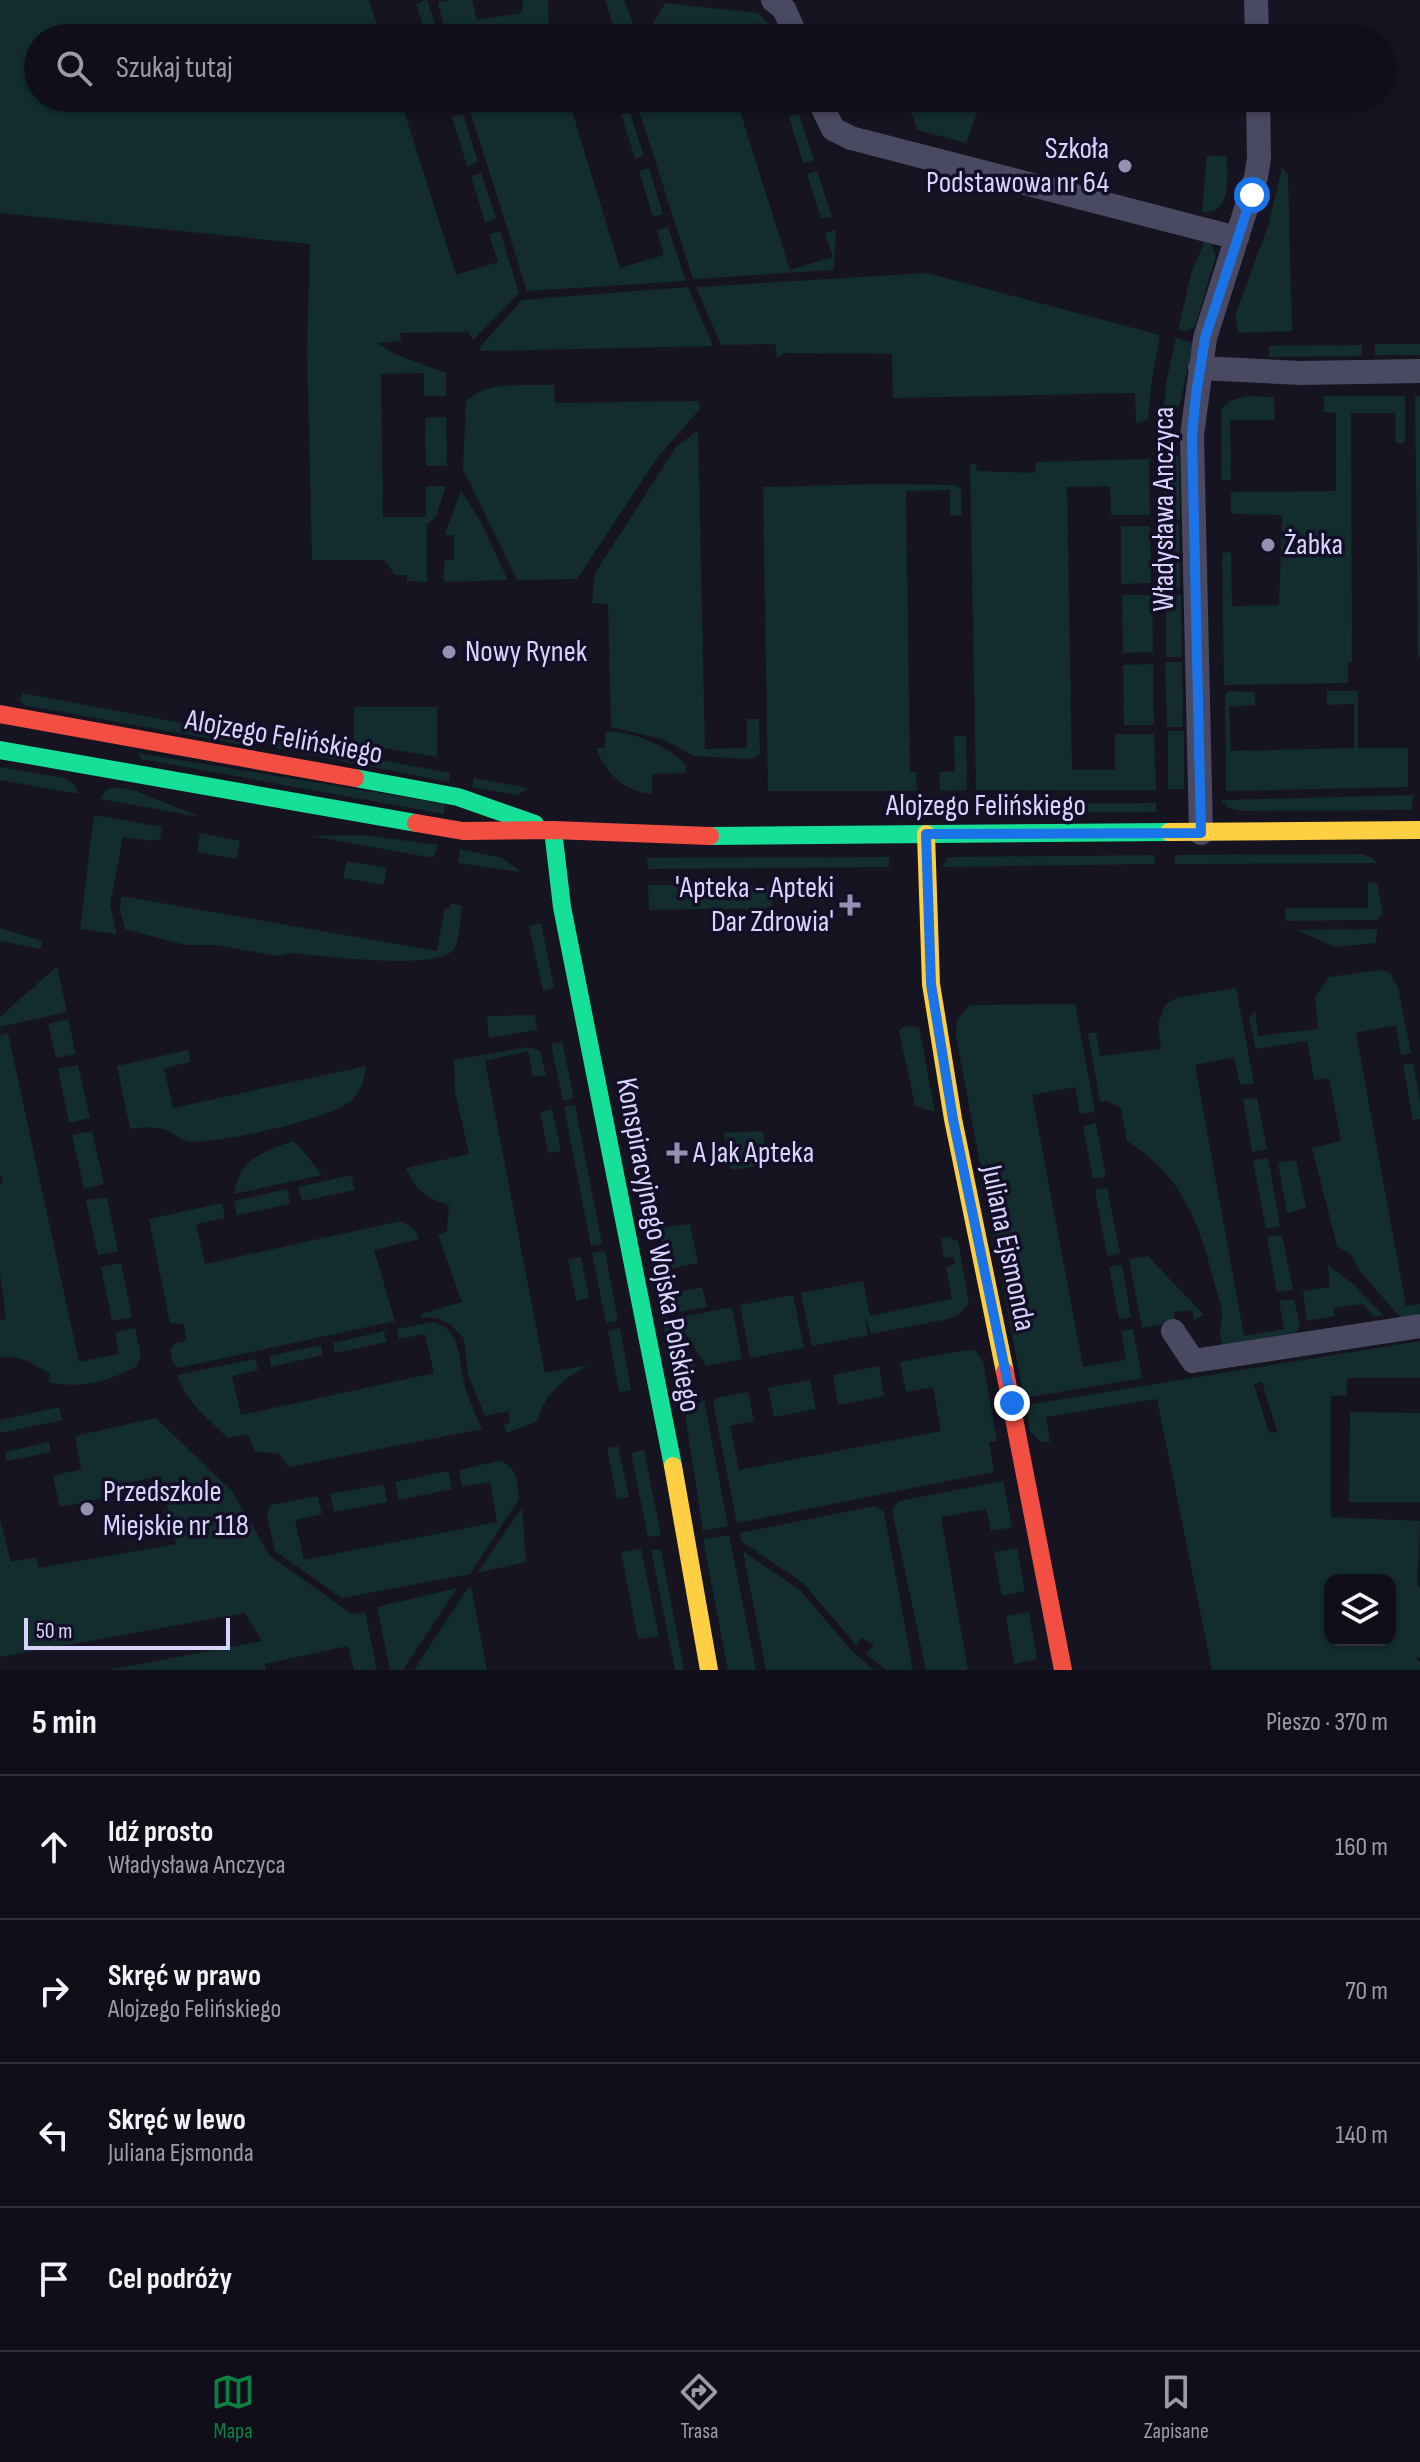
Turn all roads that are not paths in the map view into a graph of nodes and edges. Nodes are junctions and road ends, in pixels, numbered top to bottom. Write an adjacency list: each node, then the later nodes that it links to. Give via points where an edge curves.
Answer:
1 (773, 0): 3 (street)
2 (1256, 0): 4 (street)
3 (791, 24)
4 (1257, 24)
5 (825, 112): 7 (street, via 833,129 851,138)
6 (1258, 112): 7 (street, Władysława Anczyca, via 1256,177)
7 (1237, 238): 8 (street, Władysława Anczyca)
8 (1200, 368): 9 (street); 14 (street, Władysława Anczyca, via 1192,435)
9 (1420, 371)
10 (0, 714): 12 (street, Alojzego Felińskiego, via 458,797)
11 (0, 750): 12 (street, Alojzego Felińskiego, via 452,830)
12 (553, 830): 15 (street, Alojzego Felińskiego); 18 (street, Konspiracyjnego Wojska Polskiego, via 562,907)
13 (1420, 830): 14 (street, Alojzego Felińskiego)
14 (1201, 833): 15 (street, Alojzego Felińskiego)
15 (926, 834): 19 (street, Juliana Ejsmonda, via 933,999)
16 (1420, 1326): 17 (street, via 1193,1361)
17 (1173, 1331)
18 (709, 1670)
19 (1063, 1670)

